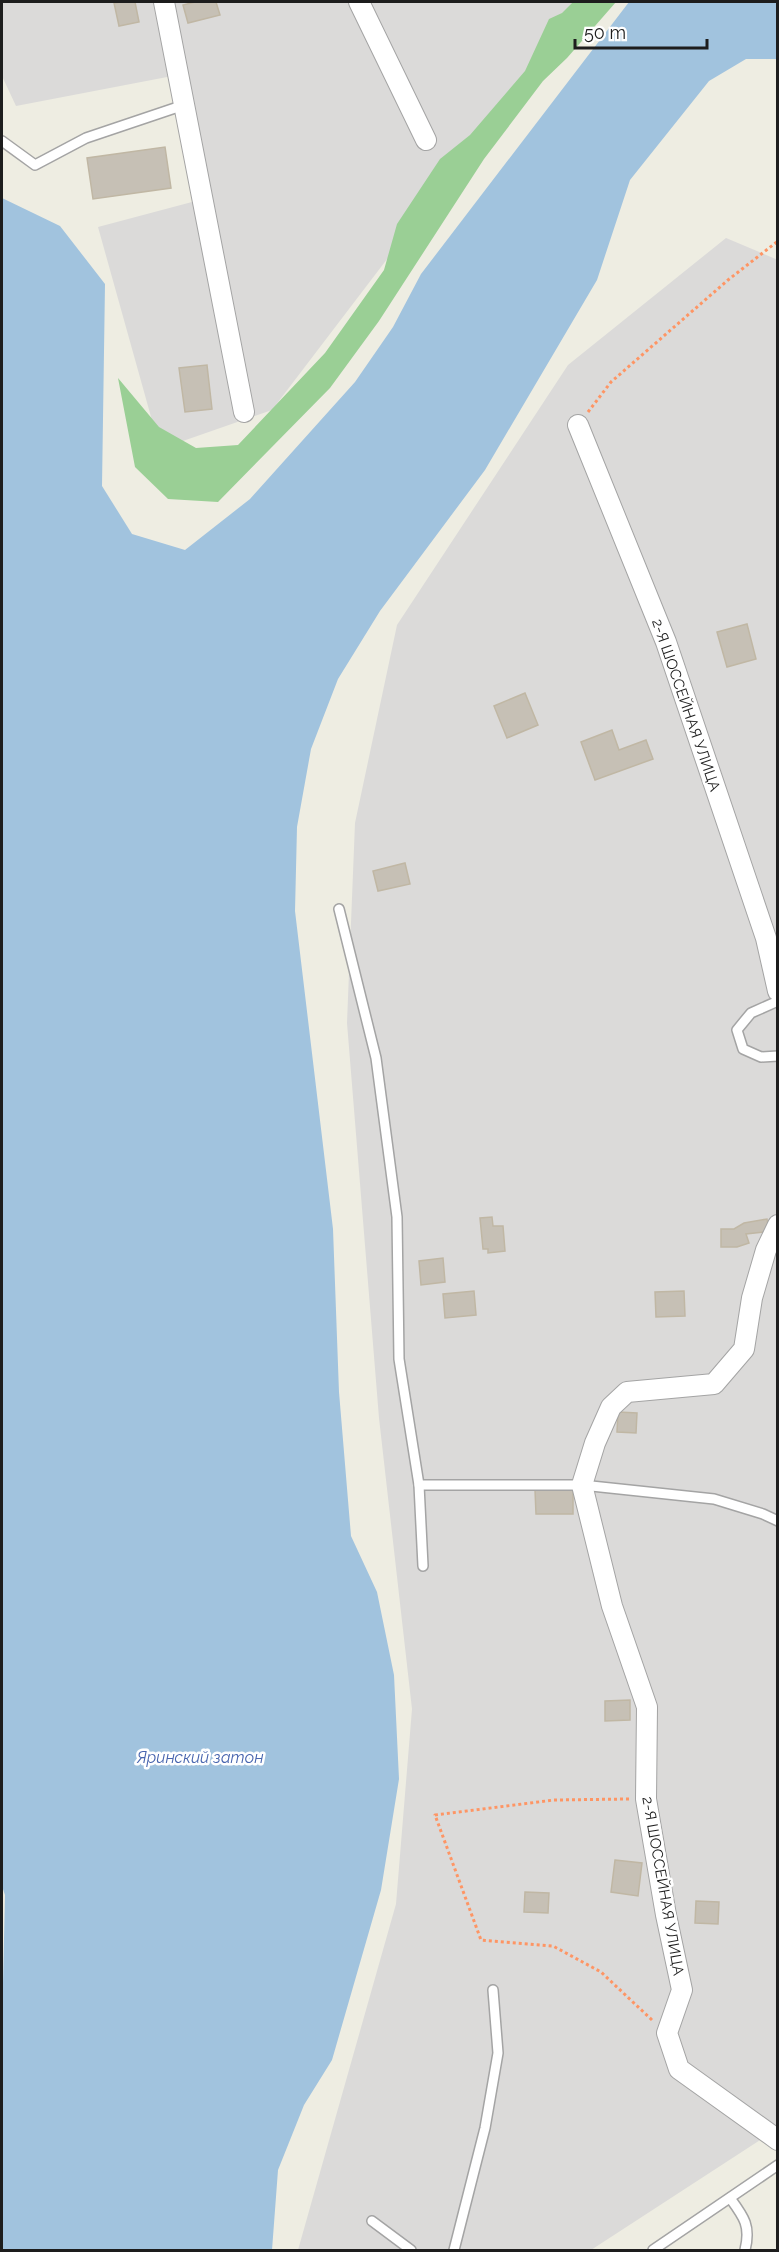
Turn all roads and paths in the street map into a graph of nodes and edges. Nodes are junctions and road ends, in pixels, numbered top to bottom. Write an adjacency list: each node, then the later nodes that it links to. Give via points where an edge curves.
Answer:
1 (164, 2): 3 (street)
2 (359, 2): 4 (street)
3 (184, 105): 5 (lane, via 86,138 35,165); 7 (street)
4 (426, 140)
5 (2, 141)
6 (777, 241): 8 (path, via 611,382)
7 (244, 412)
8 (578, 425): 10 (street, 2-Я ШОССЕЙНАЯ УЛИЦА, via 666,642 766,938)
9 (339, 909): 14 (lane, via 376,1059 397,1217 399,1359)
10 (777, 991)
11 (777, 1001): 12 (lane, via 751,1012 736,1030 743,1048 761,1058)
12 (777, 1056)
13 (777, 1225): 15 (street, via 752,1298 744,1349 714,1384 627,1392 611,1407)
14 (419, 1485): 15 (lane); 17 (lane)
15 (582, 1485): 16 (lane, via 714,1498); 18 (street, 2-Я ШОССЕЙНАЯ УЛИЦА, via 612,1606 647,1707)
16 (777, 1521)
17 (423, 1566)
18 (646, 1799): 20 (street, 2-Я ШОССЕЙНАЯ УЛИЦА, via 682,1990); 20 (path, via 554,1800 435,1815 481,1940 554,1946 601,1972)
19 (493, 1990): 26 (lane, via 498,2053 485,2128)
20 (667, 2033): 21 (street, via 679,2068)
21 (777, 2140)
22 (777, 2165): 23 (lane)
23 (730, 2198): 27 (lane); 28 (lane, via 745,2219)
24 (372, 2221): 25 (lane)
25 (411, 2250)
26 (454, 2250)
27 (653, 2250)
28 (745, 2250)

